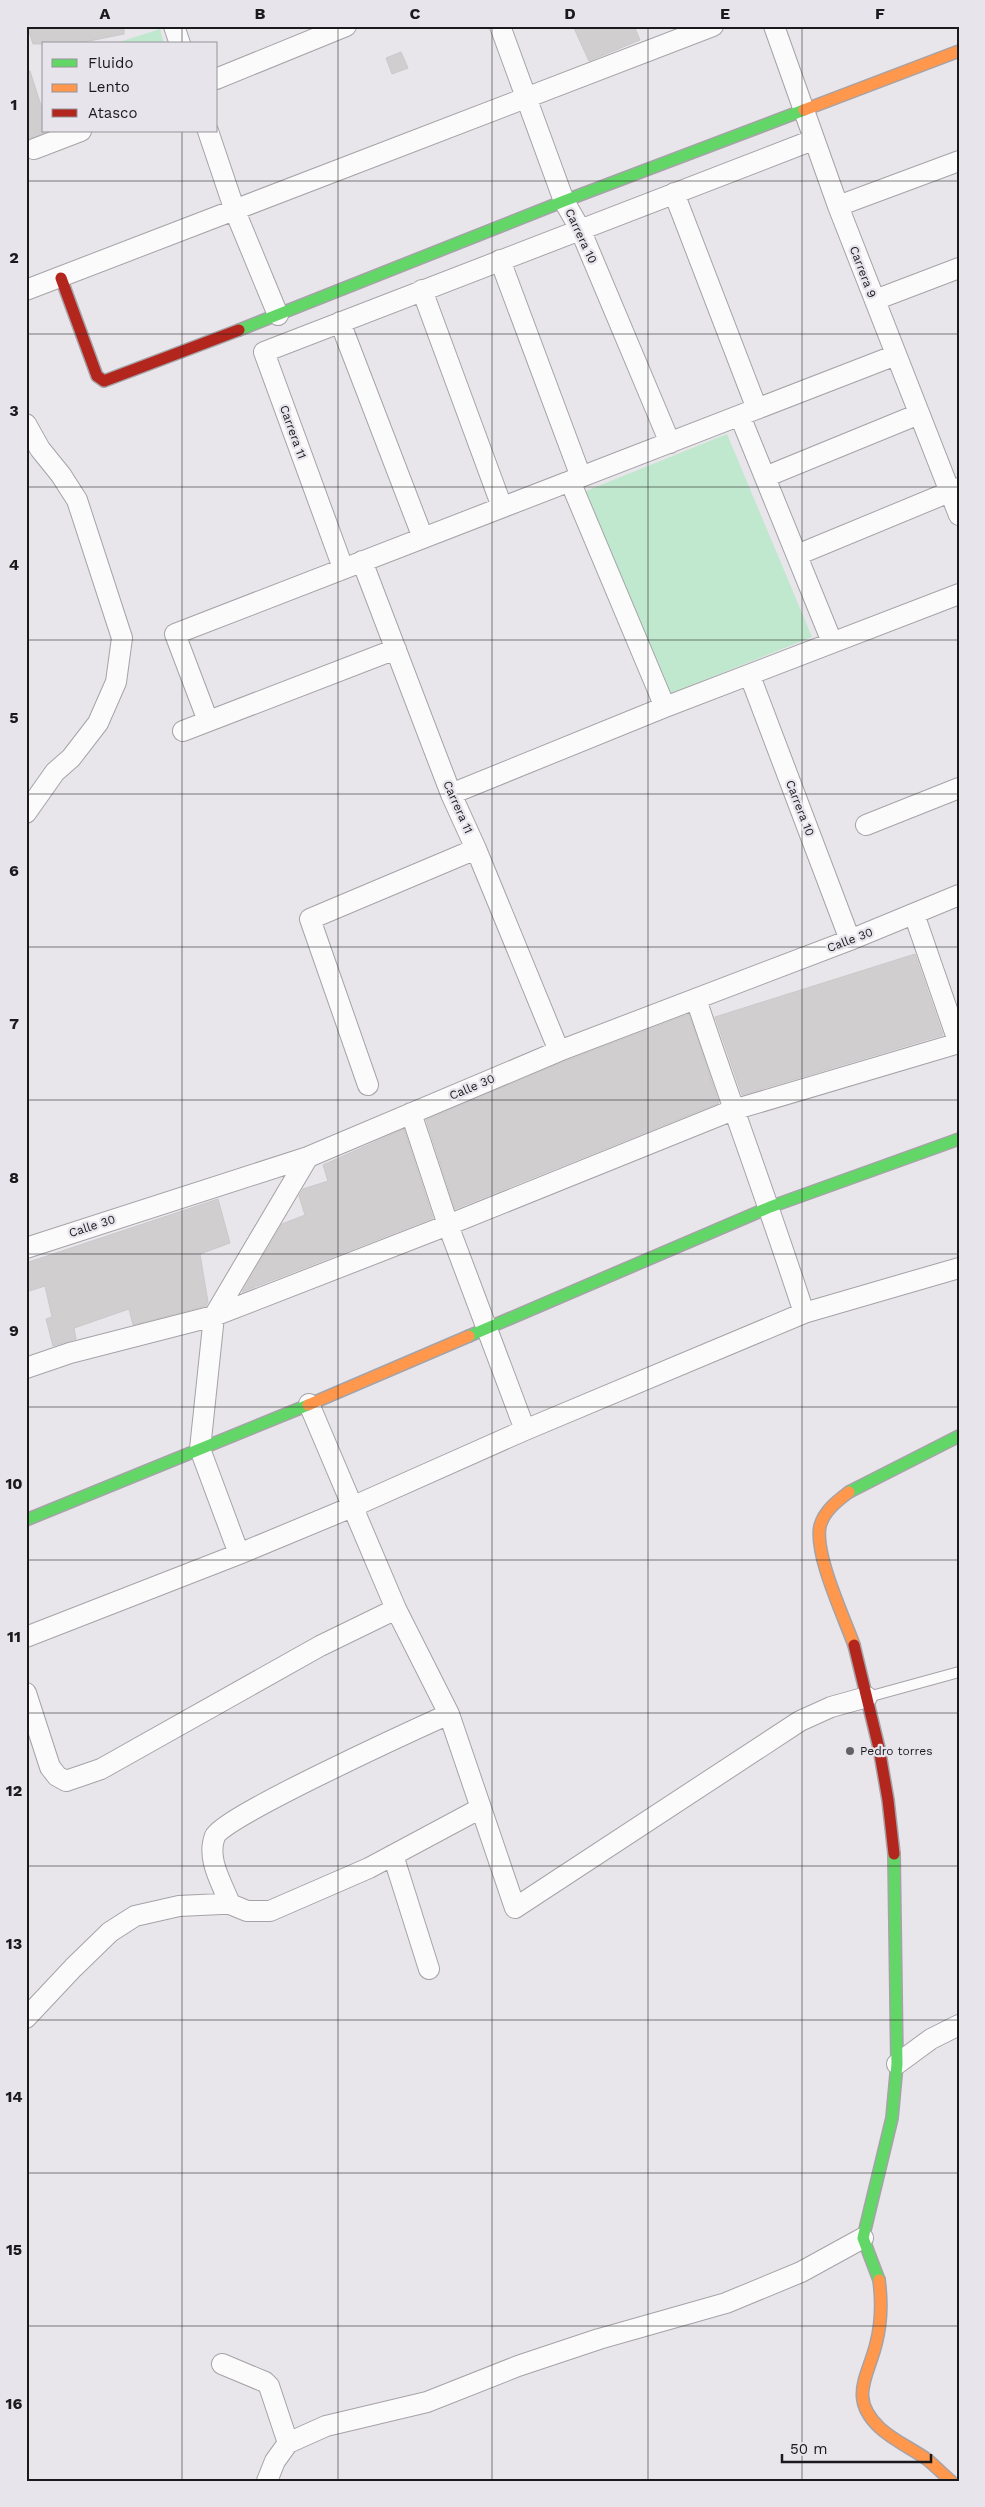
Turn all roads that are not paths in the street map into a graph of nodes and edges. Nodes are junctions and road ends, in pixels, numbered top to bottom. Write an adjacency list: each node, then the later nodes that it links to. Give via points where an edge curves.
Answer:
1 (174, 26): 6 (street)
2 (346, 26): 8 (street)
3 (500, 26): 9 (street, Carrera 10)
4 (713, 26): 9 (street)
5 (774, 26): 10 (street, Carrera 9)
6 (179, 42)
7 (959, 51): 10 (street)
8 (218, 78)
9 (527, 98): 17 (street, Carrera 10); 19 (street)
10 (802, 110): 13 (street, Carrera 9); 17 (street)
11 (79, 132): 14 (street)
12 (208, 132): 19 (street)
13 (813, 140): 16 (street); 18 (street, Carrera 9)
14 (34, 150)
15 (959, 161): 18 (street)
16 (674, 194): 20 (street); 30 (street)
17 (564, 200): 20 (street, Carrera 10); 27 (street)
18 (838, 206): 26 (street, Carrera 9)
19 (235, 211): 23 (street); 27 (street)
20 (580, 229): 21 (street); 33 (street, Carrera 10)
21 (500, 260): 25 (street); 35 (street)
22 (959, 268): 26 (street)
23 (61, 278): 24 (street); 27 (street, via 97,376 104,381)
24 (26, 290)
25 (422, 290): 28 (street); 37 (street)
26 (875, 300): 29 (street, Carrera 9)
27 (278, 315)
28 (340, 322): 39 (street); 42 (street, Carrera 11, via 264,352)
29 (896, 355): 30 (street); 31 (street, Carrera 9)
30 (748, 412): 33 (street); 34 (street)
31 (919, 414): 34 (street); 36 (street, Carrera 9)
32 (26, 424): 52 (street, via 77,500 122,638 116,682 98,723 71,758 54,772)
33 (670, 443): 35 (street)
34 (765, 477): 40 (street)
35 (576, 479): 37 (street); 47 (street)
36 (954, 489): 38 (street, Carrera 9); 40 (street)
37 (502, 507): 39 (street)
38 (959, 515)
39 (423, 538): 41 (street)
40 (797, 555): 44 (street)
41 (362, 561): 42 (street); 45 (street, Carrera 11)
42 (343, 568): 48 (street, via 175,634)
43 (959, 594): 44 (street)
44 (832, 642): 46 (street)
45 (396, 649): 48 (street); 51 (street, Carrera 11)
46 (750, 676): 47 (street); 57 (street, Carrera 10)
47 (665, 707): 51 (street)
48 (208, 721): 49 (street)
49 (183, 731)
50 (959, 788): 53 (street)
51 (451, 794): 54 (street, Carrera 11)
52 (26, 814)
53 (866, 825)
54 (476, 849): 60 (street, Carrera 11); 61 (street, via 310,919)
55 (959, 895): 56 (street, Calle 30)
56 (914, 914): 57 (street, Calle 30); 59 (street)
57 (850, 940): 58 (street, Calle 30)
58 (696, 999): 60 (street, Calle 30); 62 (street)
59 (957, 1034): 62 (street)
60 (559, 1051): 63 (street, Calle 30)
61 (368, 1085)
62 (733, 1110): 66 (street); 67 (street)
63 (411, 1113): 65 (street, Calle 30); 67 (street)
64 (959, 1139): 66 (street)
65 (308, 1157): 68 (street, Calle 30); 71 (street)
66 (770, 1207): 70 (street); 72 (street)
67 (448, 1225): 71 (street); 72 (street)
68 (26, 1248)
69 (959, 1268): 70 (street)
70 (804, 1313): 75 (street)
71 (214, 1316): 73 (street, via 70,1353); 77 (street)
72 (486, 1327): 74 (street); 75 (street)
73 (26, 1368)
74 (309, 1404): 77 (street); 78 (street)
75 (525, 1430): 78 (street)
76 (959, 1436): 85 (street, via 850,1491 826,1513 820,1528 828,1575 856,1651)
77 (200, 1450): 79 (street); 80 (street)
78 (352, 1507): 80 (street); 81 (street)
79 (26, 1520)
80 (239, 1554): 82 (street)
81 (396, 1609): 84 (street, via 320,1646 101,1769 66,1781 50,1767); 86 (street)
82 (26, 1637)
83 (959, 1672): 85 (lane)
84 (26, 1693)
85 (867, 1697): 87 (street, via 800,1721 515,1908); 93 (street, via 888,1800 894,1857)
86 (449, 1714): 87 (street); 89 (street, via 259,1806 216,1834 210,1850)
87 (481, 1808): 88 (street)
88 (393, 1855): 89 (street, via 270,1911 247,1911); 90 (street)
89 (230, 1904): 91 (street, via 180,1906 135,1916 110,1932)
90 (429, 1969)
91 (26, 2018)
92 (959, 2025): 93 (street, via 931,2039)
93 (897, 2064): 94 (street, via 892,2118)
94 (863, 2238): 96 (street, via 801,2272 726,2303 527,2363 427,2402 326,2426); 98 (street, via 878,2274 883,2308 876,2345 862,2382 865,2406 881,2429 928,2460)
95 (222, 2364): 96 (street, via 270,2386)
96 (288, 2443): 97 (street, via 275,2461)
97 (267, 2481)
98 (952, 2481)

